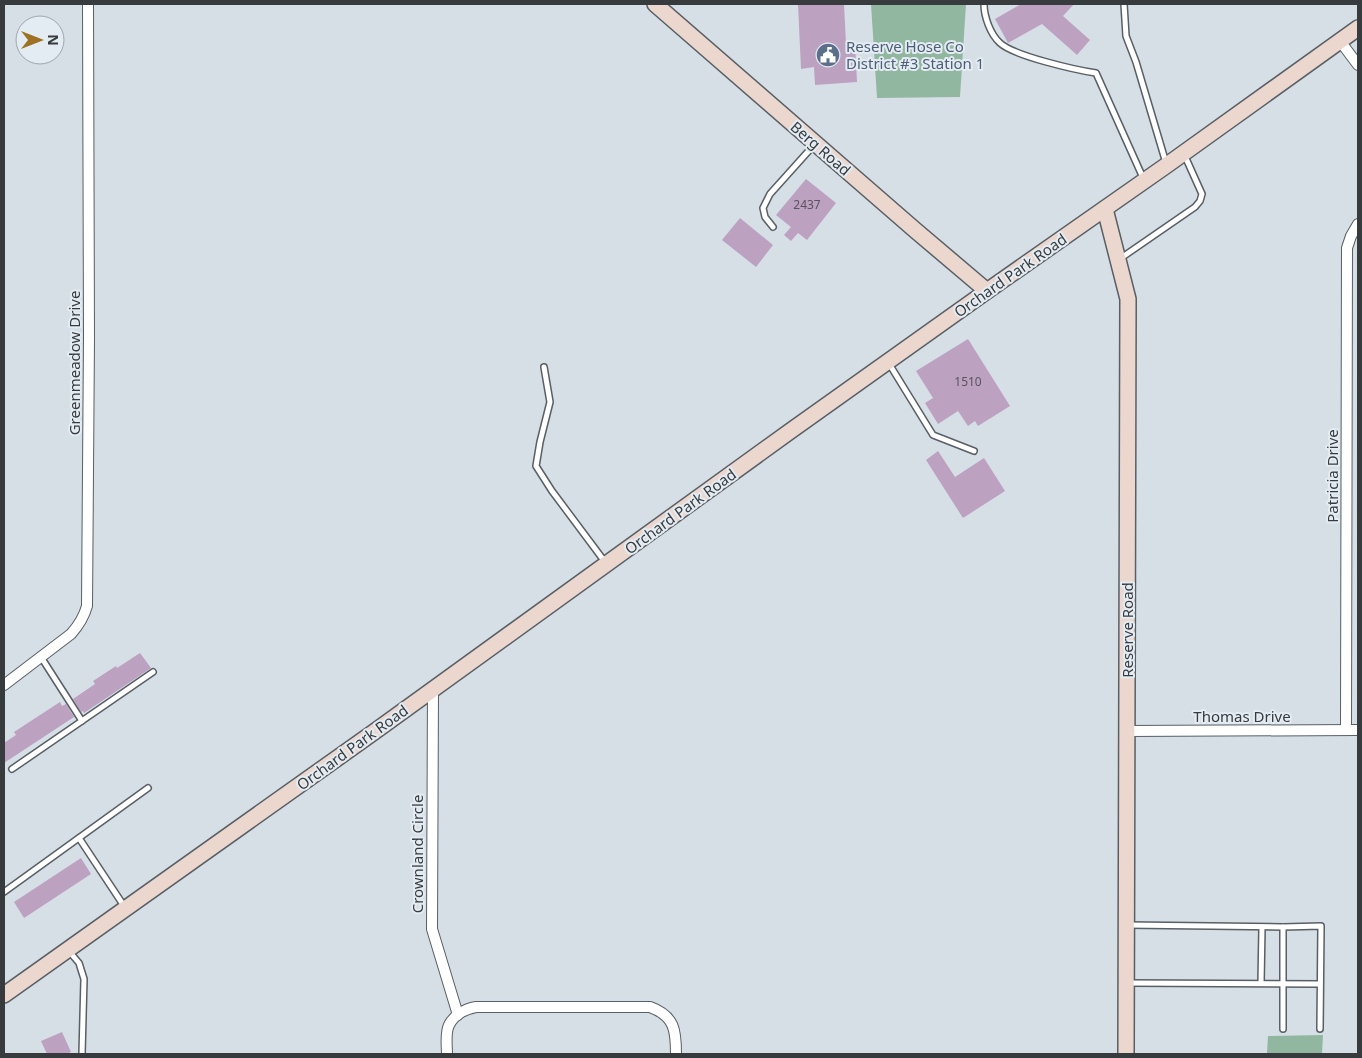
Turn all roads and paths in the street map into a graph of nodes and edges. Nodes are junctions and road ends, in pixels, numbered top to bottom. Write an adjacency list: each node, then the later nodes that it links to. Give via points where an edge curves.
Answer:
1 (88, 4): 21 (street, Greenmeadow Drive, via 88,595 86,611 79,625)
2 (655, 4): 8 (main road, Berg Road)
3 (984, 4): 11 (lane, via 991,30 1000,43 1021,54 1096,73)
4 (1124, 4): 10 (lane, via 1126,36)
5 (1358, 28): 6 (main road, Orchard Park Road)
6 (1340, 41): 7 (street); 9 (main road, Orchard Park Road)
7 (1358, 65)
8 (816, 143): 14 (lane, via 770,194 762,208); 16 (main road, Berg Road)
9 (1183, 154): 10 (main road, Orchard Park Road); 15 (lane, via 1202,194 1200,201)
10 (1167, 165): 11 (main road, Orchard Park Road)
11 (1144, 181): 12 (main road, Orchard Park Road)
12 (1105, 209): 15 (main road, Reserve Road); 16 (main road, Orchard Park Road)
13 (1358, 224): 26 (street, Patricia Drive, via 1348,248)
14 (773, 227)
15 (1118, 259): 28 (main road, Reserve Road, via 1128,299)
16 (987, 291): 17 (main road, Orchard Park Road)
17 (888, 362): 19 (lane, via 933,435); 20 (main road, Orchard Park Road)
18 (544, 367): 20 (lane, via 550,402 536,466)
19 (974, 451)
20 (607, 564): 24 (main road, Orchard Park Road)
21 (41, 657): 23 (street, Greenmeadow Drive); 25 (lane)
22 (153, 672): 25 (lane)
23 (4, 685)
24 (433, 689): 33 (main road, Orchard Park Road); 43 (street, Crownland Circle, via 432,929)
25 (82, 721): 29 (lane)
26 (1346, 730): 27 (street, Thomas Drive); 28 (street, Thomas Drive)
27 (1358, 730)
28 (1127, 731): 34 (main road, Reserve Road)
29 (12, 769)
30 (148, 788): 31 (lane)
31 (79, 838): 32 (lane); 33 (lane)
32 (4, 892)
33 (125, 909): 37 (main road, Orchard Park Road)
34 (1126, 925): 35 (lane); 38 (main road, Reserve Road)
35 (1262, 927): 36 (lane); 39 (lane)
36 (1283, 927): 40 (lane); 41 (lane, via 1322,926)
37 (68, 950): 42 (main road, Orchard Park Road); 46 (lane, via 79,963 84,979)
38 (1126, 983): 39 (lane); 49 (main road, Reserve Road)
39 (1261, 983): 40 (lane)
40 (1283, 983): 41 (lane); 45 (lane)
41 (1320, 984): 44 (lane)
42 (4, 995)
43 (458, 1015): 47 (street, via 449,1024); 48 (street, via 476,1007 650,1008 668,1017 676,1035)
44 (1320, 1029)
45 (1282, 1030)
46 (82, 1054)
47 (447, 1054)
48 (676, 1054)
49 (1126, 1054)

